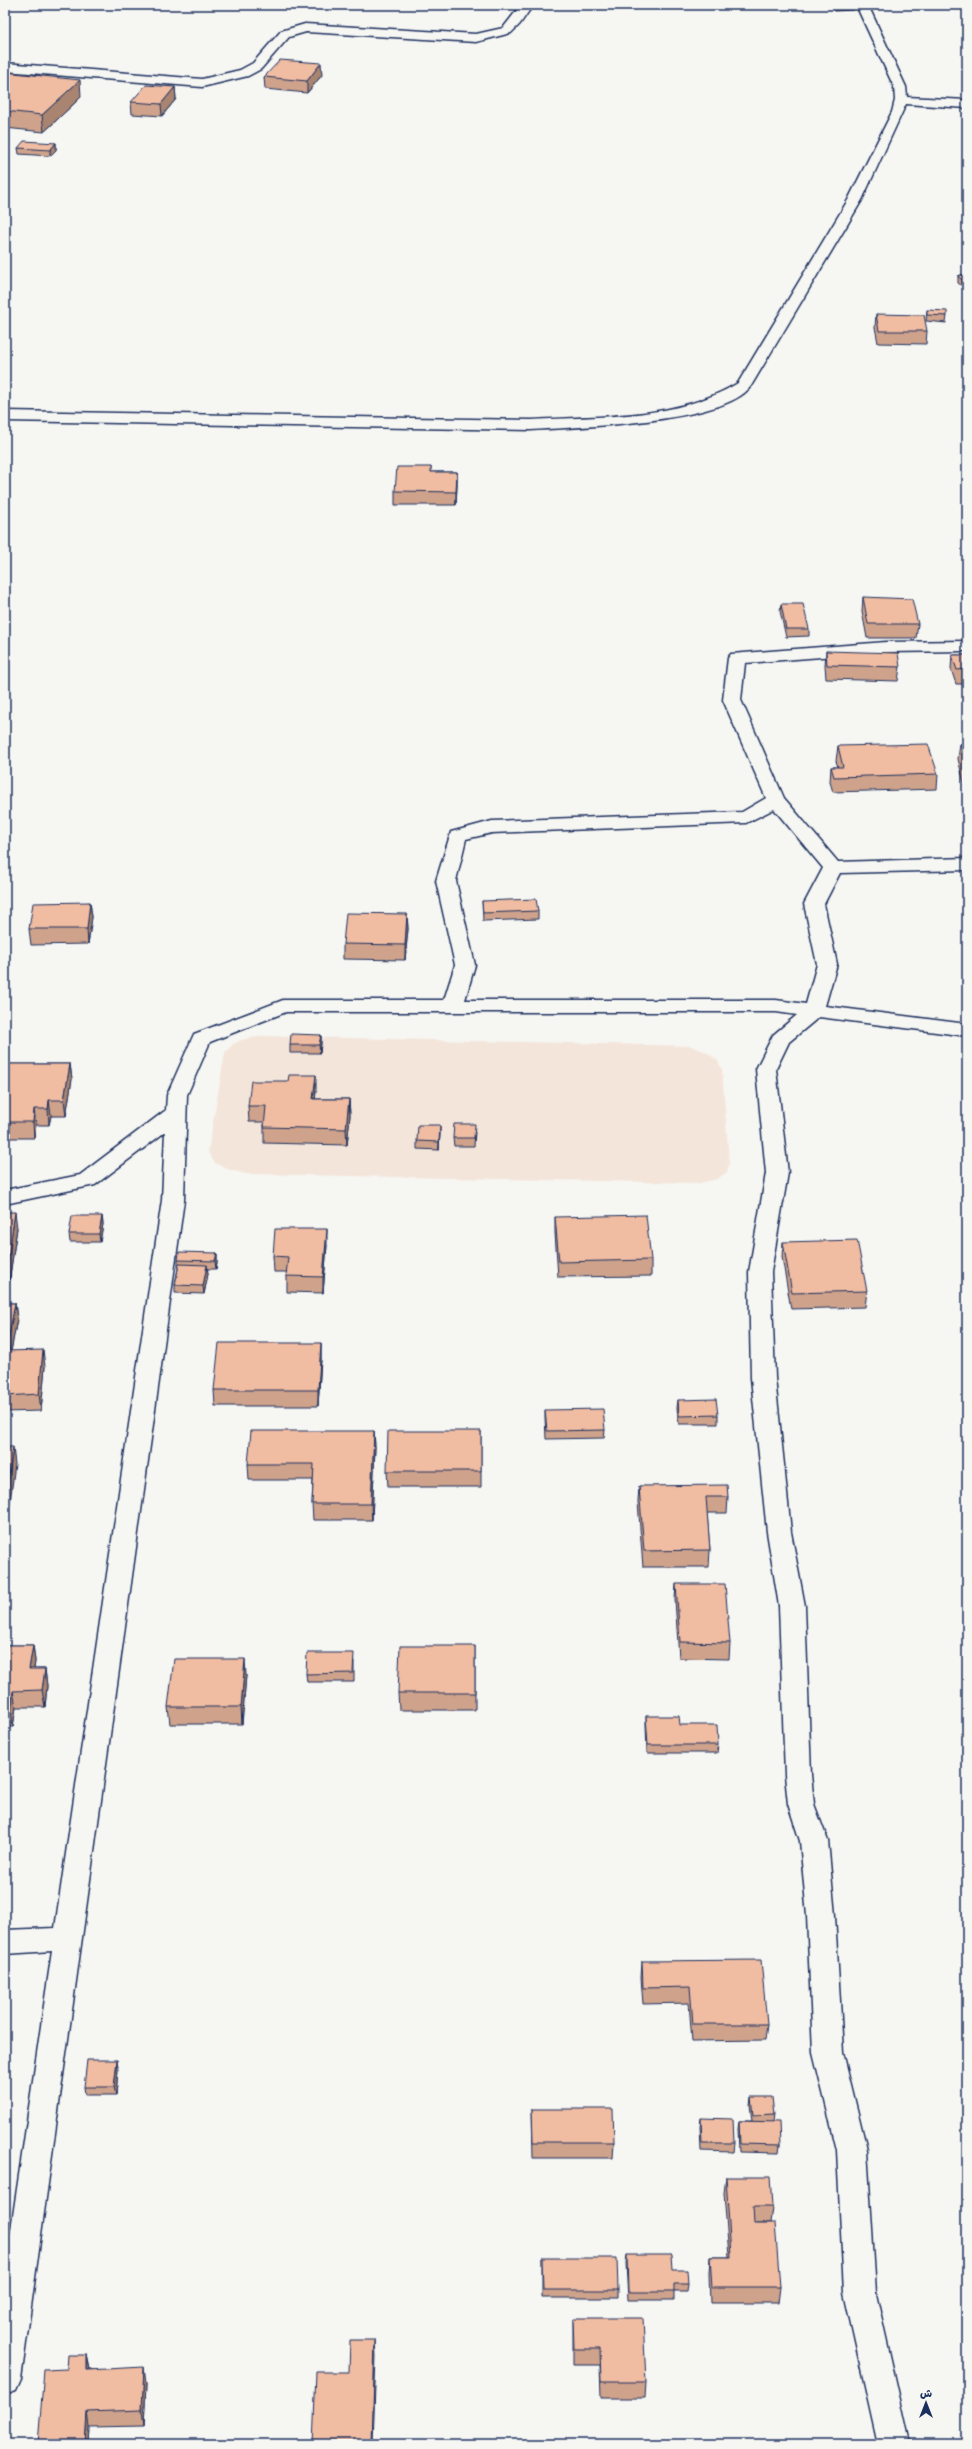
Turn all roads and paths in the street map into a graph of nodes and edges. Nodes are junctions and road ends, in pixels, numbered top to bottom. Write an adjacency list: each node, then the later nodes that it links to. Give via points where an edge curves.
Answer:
1 (527, 5): 3 (street, via 514,27 501,34 476,38 305,28 285,34 257,66 244,73 202,83)
2 (862, 5): 4 (street, via 900,87)
3 (5, 67)
4 (902, 100): 5 (street); 6 (street, via 855,200 744,386 708,404 652,416 516,425)
5 (967, 104)
6 (5, 416)
7 (967, 646): 8 (street, via 886,647 737,658 732,700)
8 (776, 800): 10 (street); 11 (street, via 746,817 492,827 458,836 446,881 465,965)
9 (967, 864): 10 (street)
10 (833, 868): 12 (street, via 814,904 827,964)
11 (453, 1006): 12 (street, via 776,1006); 14 (street, via 283,1006 201,1038 177,1095)
12 (814, 1011): 13 (street); 19 (street, via 780,1039 766,1069 777,1173 760,1272 763,1378 779,1532 792,1606 798,1775 801,1804 814,1841 821,1916 828,2052 852,2150 860,2293)
13 (967, 1030)
14 (176, 1113): 15 (street, via 87,1180); 16 (street, via 173,1200)
15 (5, 1197)
16 (68, 1939): 17 (street); 18 (street)
17 (5, 1942)
18 (5, 2380)
19 (894, 2444)

